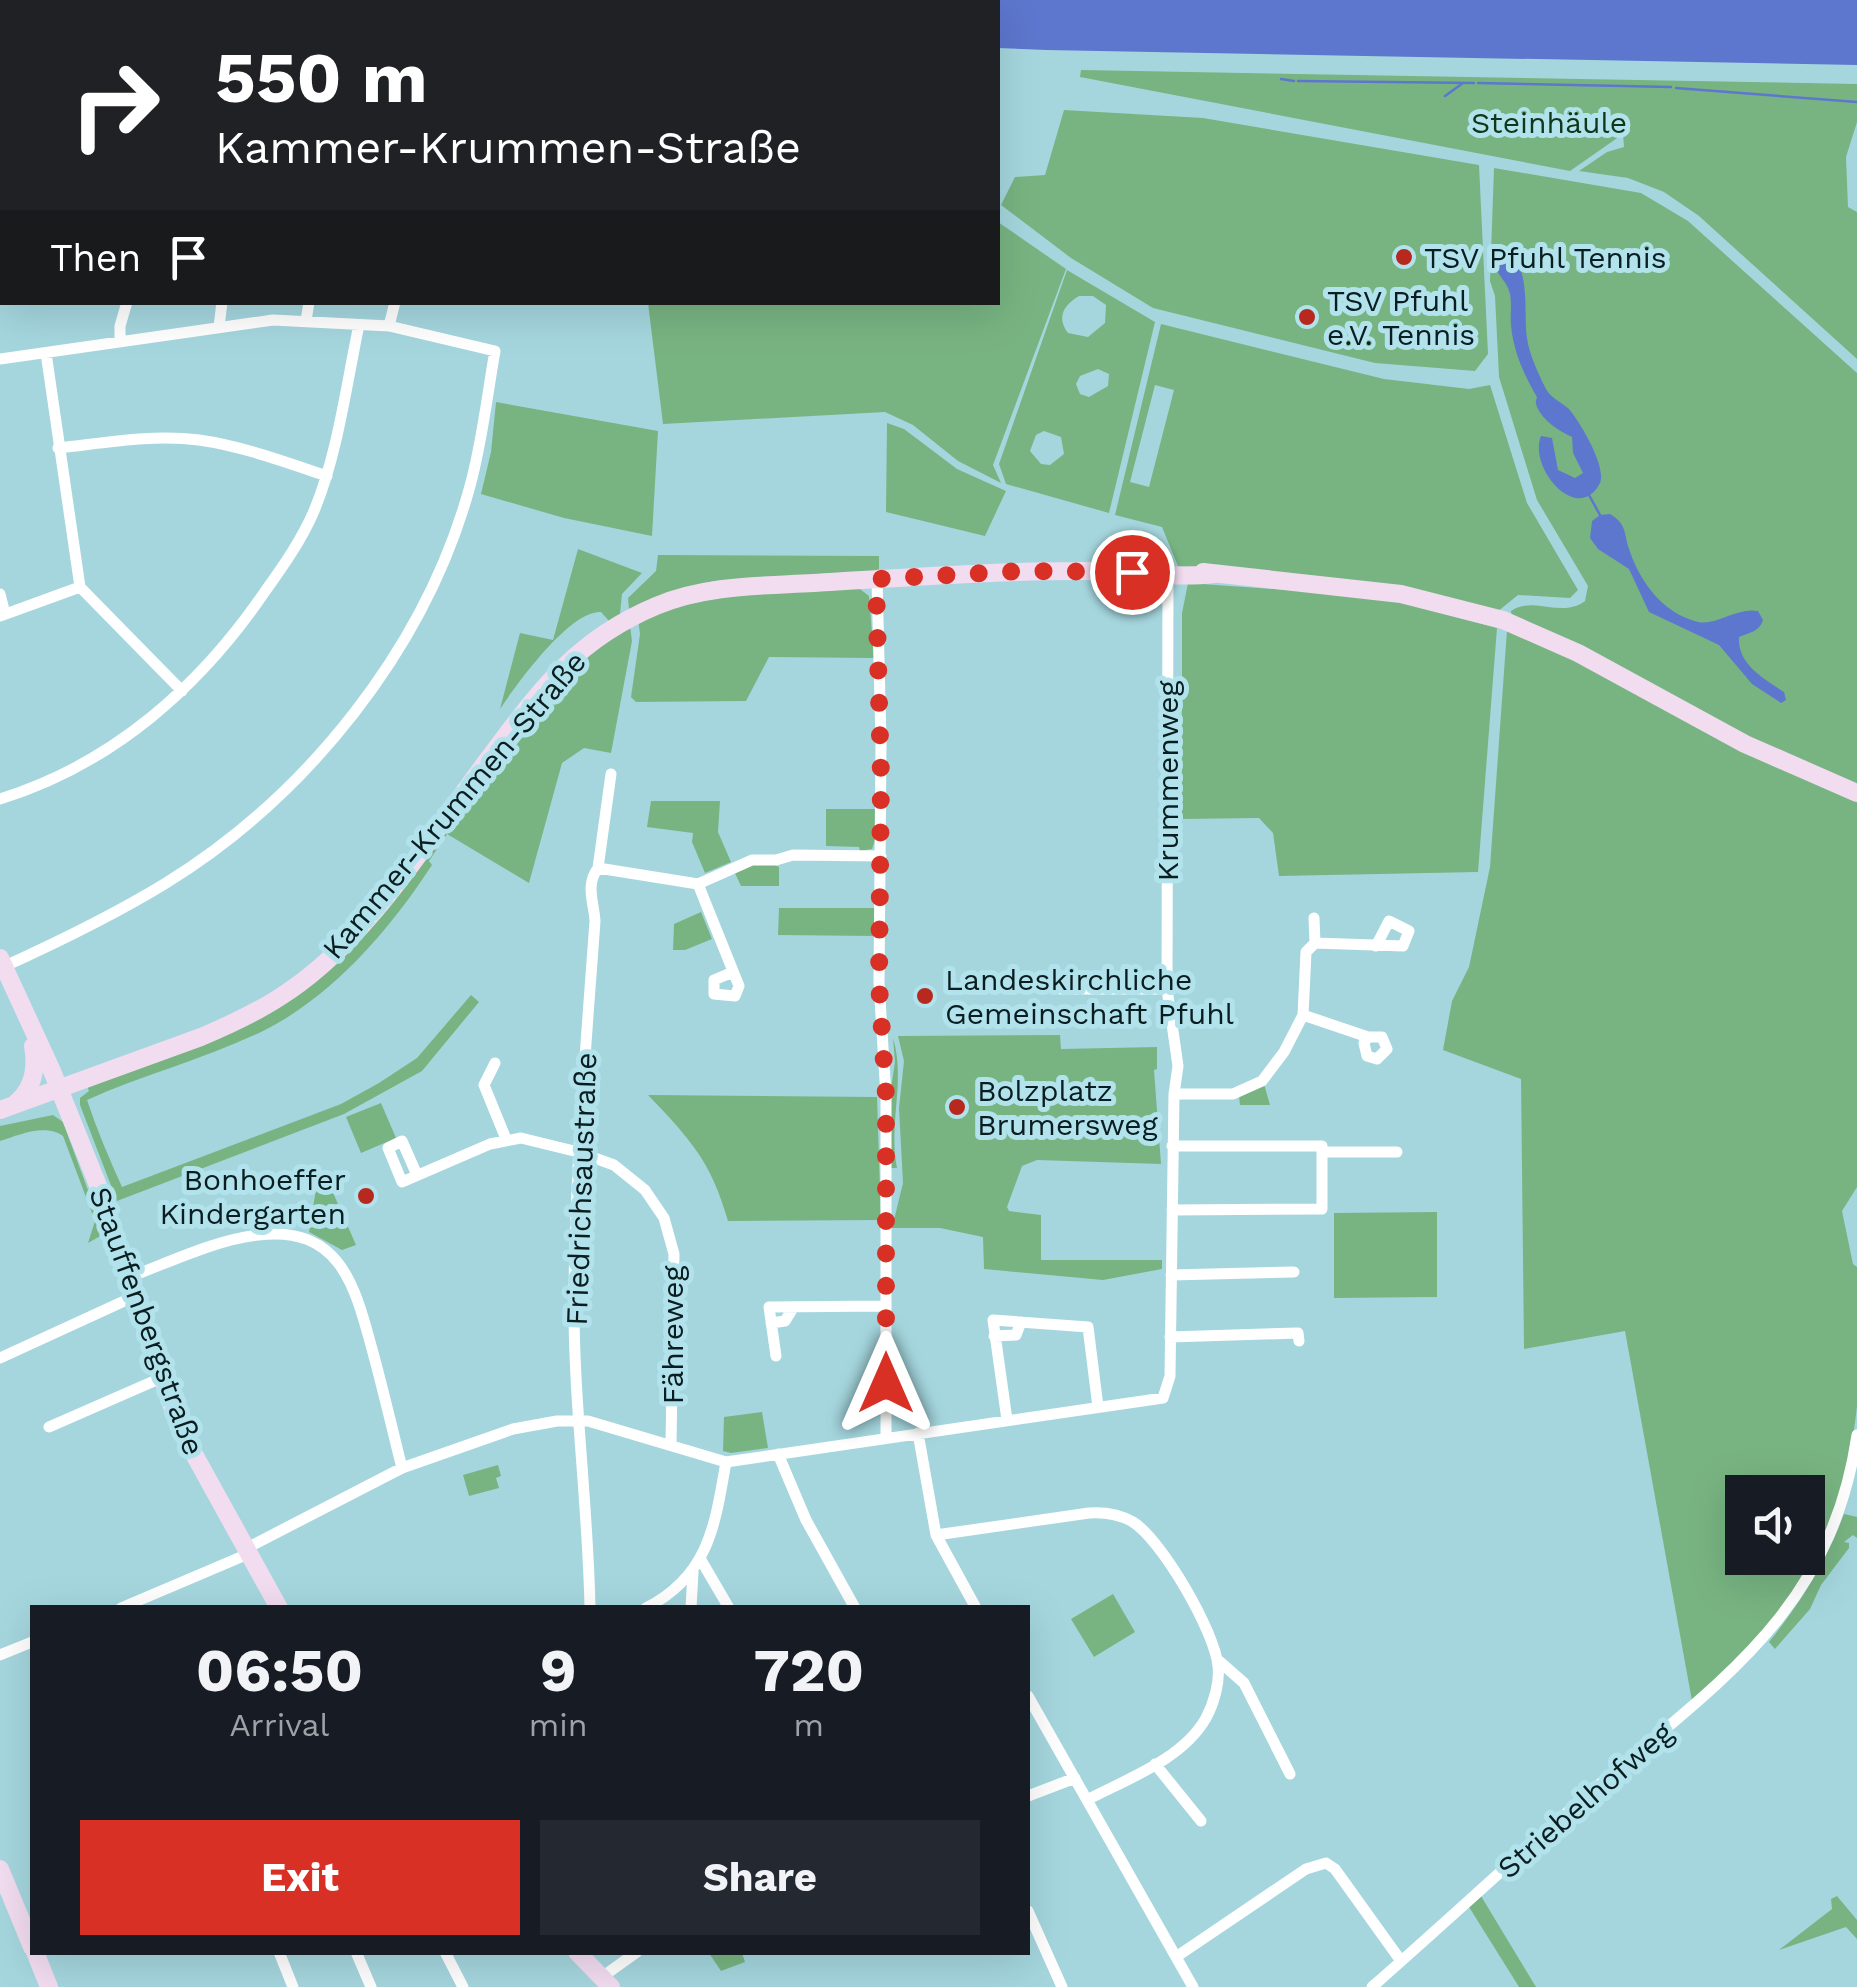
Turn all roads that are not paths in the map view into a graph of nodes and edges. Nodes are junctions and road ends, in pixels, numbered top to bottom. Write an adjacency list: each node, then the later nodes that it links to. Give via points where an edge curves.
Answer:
1 (126, 305): 9 (street)
2 (222, 305): 8 (street)
3 (309, 305): 5 (street)
4 (394, 305): 7 (street)
5 (306, 321): 6 (street); 8 (street)
6 (359, 325): 7 (street); 13 (street)
7 (389, 326): 29 (street, via 495,351 470,487 451,542 391,662 322,752 220,846 112,914)
8 (219, 327): 9 (street)
9 (120, 342): 10 (street)
10 (46, 353): 11 (street); 12 (street)
11 (0, 359)
12 (58, 448): 13 (street, via 196,440); 16 (street)
13 (326, 476): 19 (street, via 289,557 246,619)
14 (1168, 573): 15 (street, Kammer-Krummen-Straße); 21 (street, Kammer-Krummen-Straße, via 1188,568 1401,594 1503,620 1745,744); 32 (street, Krummenweg)
15 (876, 579): 23 (street); 37 (street, Kammer-Krummen-Straße, via 700,592 611,627 559,668 364,922 291,990 202,1037)
16 (80, 586): 18 (street); 19 (street)
17 (0, 594): 18 (street)
18 (3, 615)
19 (182, 690): 22 (street, via 104,752)
20 (611, 774): 24 (street, Friedrichsaustraße)
21 (1857, 792)
22 (0, 798)
23 (880, 856): 25 (street, via 759,860); 51 (street, via 879,983 892,1060 886,1096)
24 (598, 868): 25 (street); 42 (street, Friedrichsaustraße, via 590,902 595,921)
25 (698, 884): 30 (street)
26 (1314, 918): 27 (street)
27 (1314, 943): 28 (street); 33 (street, via 1306,952)
28 (1376, 946)
29 (2, 963): 34 (street, Stauffenbergstraße)
30 (733, 972)
31 (1060, 989): 32 (street)
32 (1167, 989): 38 (street, Krummenweg)
33 (1303, 1015): 35 (street); 38 (street, via 1262,1081 1232,1094)
34 (30, 1030): 37 (street, Stauffenbergstraße); 39 (street, via 36,1070 23,1097)
35 (1368, 1037)
36 (494, 1063): 40 (street, via 484,1085)
37 (59, 1088): 39 (street, Kammer-Krummen-Straße); 49 (street, Stauffenbergstraße)
38 (1174, 1094): 41 (street, Krummenweg)
39 (6, 1108)
40 (506, 1139): 42 (street, Fähreweg); 45 (street)
41 (1172, 1146): 43 (street, via 1322,1146); 46 (street, Krummenweg)
42 (578, 1152): 58 (street, Friedrichsaustraße); 64 (street, Fähreweg, via 614,1165 645,1190 670,1232)
43 (1322, 1152): 44 (street); 46 (street, via 1322,1209)
44 (1397, 1152)
45 (417, 1175)
46 (1172, 1210): 48 (street, Krummenweg)
47 (1294, 1272): 48 (street)
48 (1171, 1275): 52 (street, Krummenweg)
49 (127, 1278): 50 (street, Stauffenbergstraße); 67 (street, via 255,1235 302,1238 322,1249 340,1264 358,1296)
50 (133, 1297): 55 (street); 56 (street, Stauffenbergstraße)
51 (886, 1306): 54 (street, via 769,1307); 63 (street)
52 (1170, 1337): 53 (street, via 1298,1333); 57 (street, Krummenweg, via 1163,1398)
53 (1298, 1341)
54 (776, 1356)
55 (0, 1358)
56 (161, 1378): 60 (street); 70 (street, Stauffenbergstraße, via 192,1454)
57 (1098, 1408): 59 (street); 59 (street, via 1094,1328 994,1320)
58 (578, 1420): 64 (street); 67 (street, via 513,1429); 74 (street, Friedrichsaustraße)
59 (1007, 1420): 61 (street)
60 (49, 1427)
61 (918, 1433): 63 (street); 69 (street)
62 (1857, 1435): 68 (street, Striebelhofweg)
63 (886, 1438): 65 (street)
64 (671, 1445): 66 (street)
65 (778, 1454): 66 (street); 78 (street)
66 (726, 1462): 71 (street)
67 (402, 1468): 70 (street)
68 (1850, 1501): 102 (street, Striebelhofweg, via 1791,1605 1763,1640)
69 (936, 1535): 79 (street); 82 (street, via 1096,1513 1132,1522 1160,1549)
70 (247, 1552): 72 (street); 73 (street, Stauffenbergstraße)
71 (697, 1566): 75 (street); 76 (street); 77 (street)
72 (128, 1605)
73 (278, 1605)
74 (590, 1605)
75 (651, 1605)
76 (691, 1605)
77 (726, 1605)
78 (853, 1605)
79 (974, 1605)
80 (30, 1643): 81 (street)
81 (0, 1654)
82 (1218, 1661): 83 (street); 84 (street)
83 (1234, 1676): 84 (street); 87 (street, via 1244,1683)
84 (1217, 1687): 86 (street, via 1189,1741)
85 (1030, 1700): 88 (street)
86 (1155, 1764): 90 (street); 91 (street)
87 (1290, 1774)
88 (1074, 1778): 89 (street); 90 (street)
89 (1030, 1795)
90 (1088, 1800): 100 (street)
91 (1201, 1821)
92 (0, 1870): 94 (street)
93 (1030, 1915): 108 (street)
94 (30, 1938)
95 (37, 1955): 104 (street)
96 (280, 1955): 105 (street)
97 (357, 1955): 106 (street)
98 (446, 1955): 107 (street)
99 (580, 1955): 103 (street)
100 (1176, 1957): 102 (street, via 1306,1869 1326,1863); 109 (street)
101 (618, 1958): 103 (street)
102 (1401, 1961): 110 (street, Striebelhofweg)
103 (606, 1982)
104 (49, 1987)
105 (293, 1987)
106 (370, 1987)
107 (462, 1987)
108 (1062, 1987)
109 (1193, 1987)
110 (1372, 1987)

